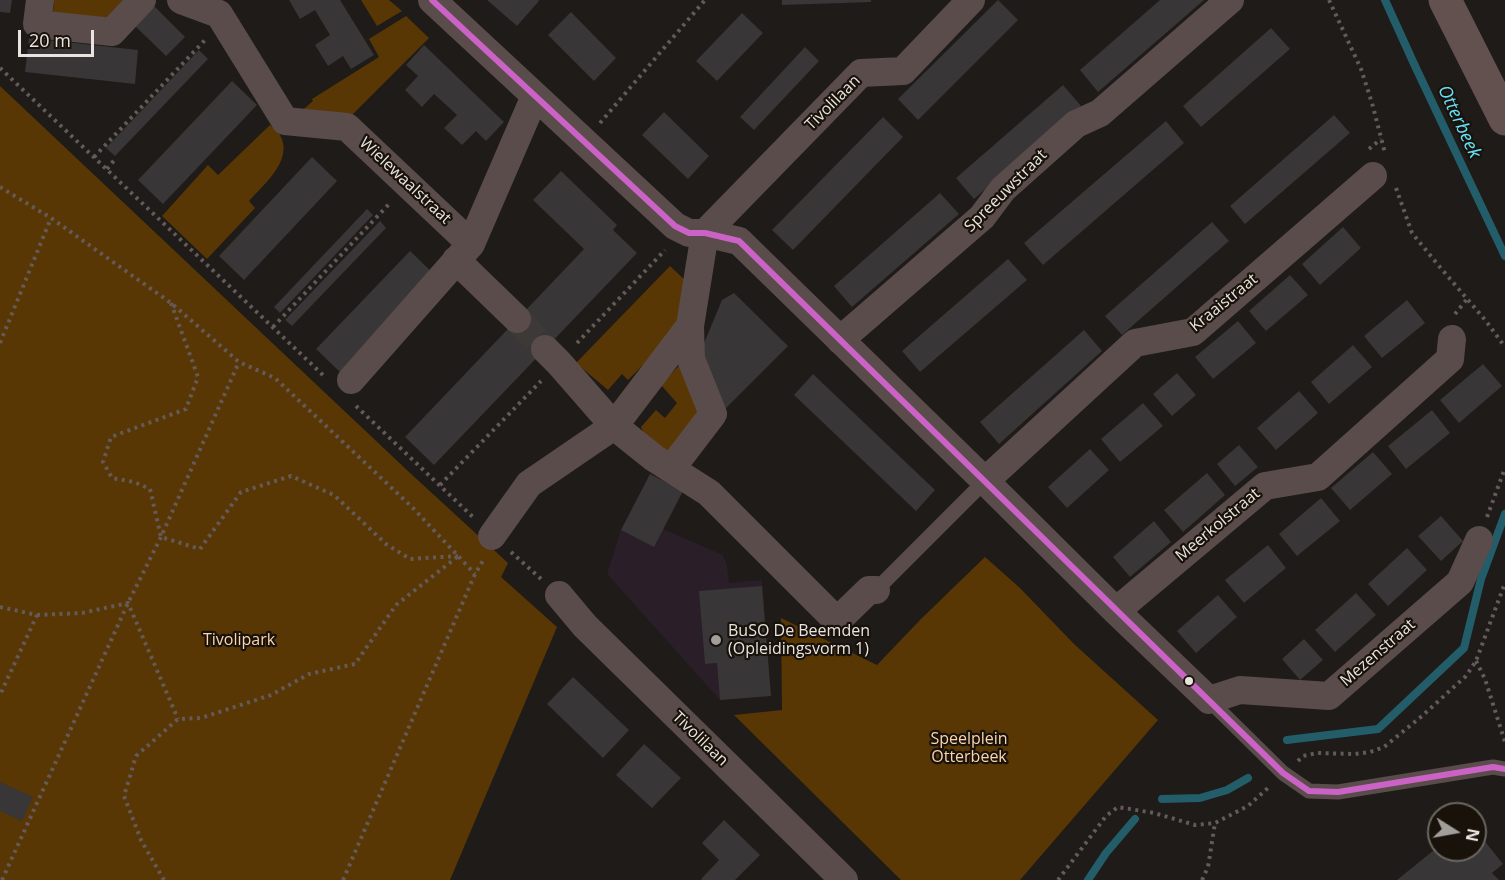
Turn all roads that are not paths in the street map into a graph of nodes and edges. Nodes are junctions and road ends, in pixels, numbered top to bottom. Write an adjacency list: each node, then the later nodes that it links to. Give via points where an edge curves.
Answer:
1 (40, 0): 2 (street, via 38,24 112,32)
2 (142, 0)
3 (181, 0): 12 (street, Wielewaalstraat, via 219,14 285,120 347,127 408,184)
4 (432, 0): 8 (street)
5 (971, 0): 11 (street, Tivolilaan, via 903,71 861,73)
6 (1230, 0): 16 (street, Spreeuwstraat, via 1100,113 1077,124 1003,189 982,217)
7 (1445, 0): 9 (highway)
8 (535, 96): 11 (street, via 675,226 689,233); 12 (street)
9 (1505, 119)
10 (1385, 173): 21 (street, Kraaistraat, via 1193,333 1135,343)
11 (705, 233): 14 (street); 16 (street, via 739,241)
12 (464, 252): 13 (street, Wielewaalstraat); 18 (street)
13 (517, 320)
14 (690, 326): 19 (street); 20 (street, via 691,359 712,414)
15 (1452, 339): 26 (street, Meerkolstraat, via 1450,359 1318,477 1265,486)
16 (840, 340): 21 (street)
17 (545, 349): 19 (street)
18 (342, 385)
19 (614, 426): 20 (street); 22 (street, via 529,484)
20 (671, 469): 24 (street, via 709,494 837,621 869,590)
21 (985, 481): 24 (lane); 26 (street)
22 (492, 536)
23 (1479, 540): 27 (street, Mezenstraat, via 1460,582 1329,696 1240,690)
24 (876, 590)
25 (560, 595): 29 (street, Tivolilaan, via 585,626)
26 (1116, 611): 27 (street)
27 (1209, 700): 28 (lane, via 1283,773 1309,791 1338,792 1493,767)
28 (1505, 769)
29 (844, 880)

